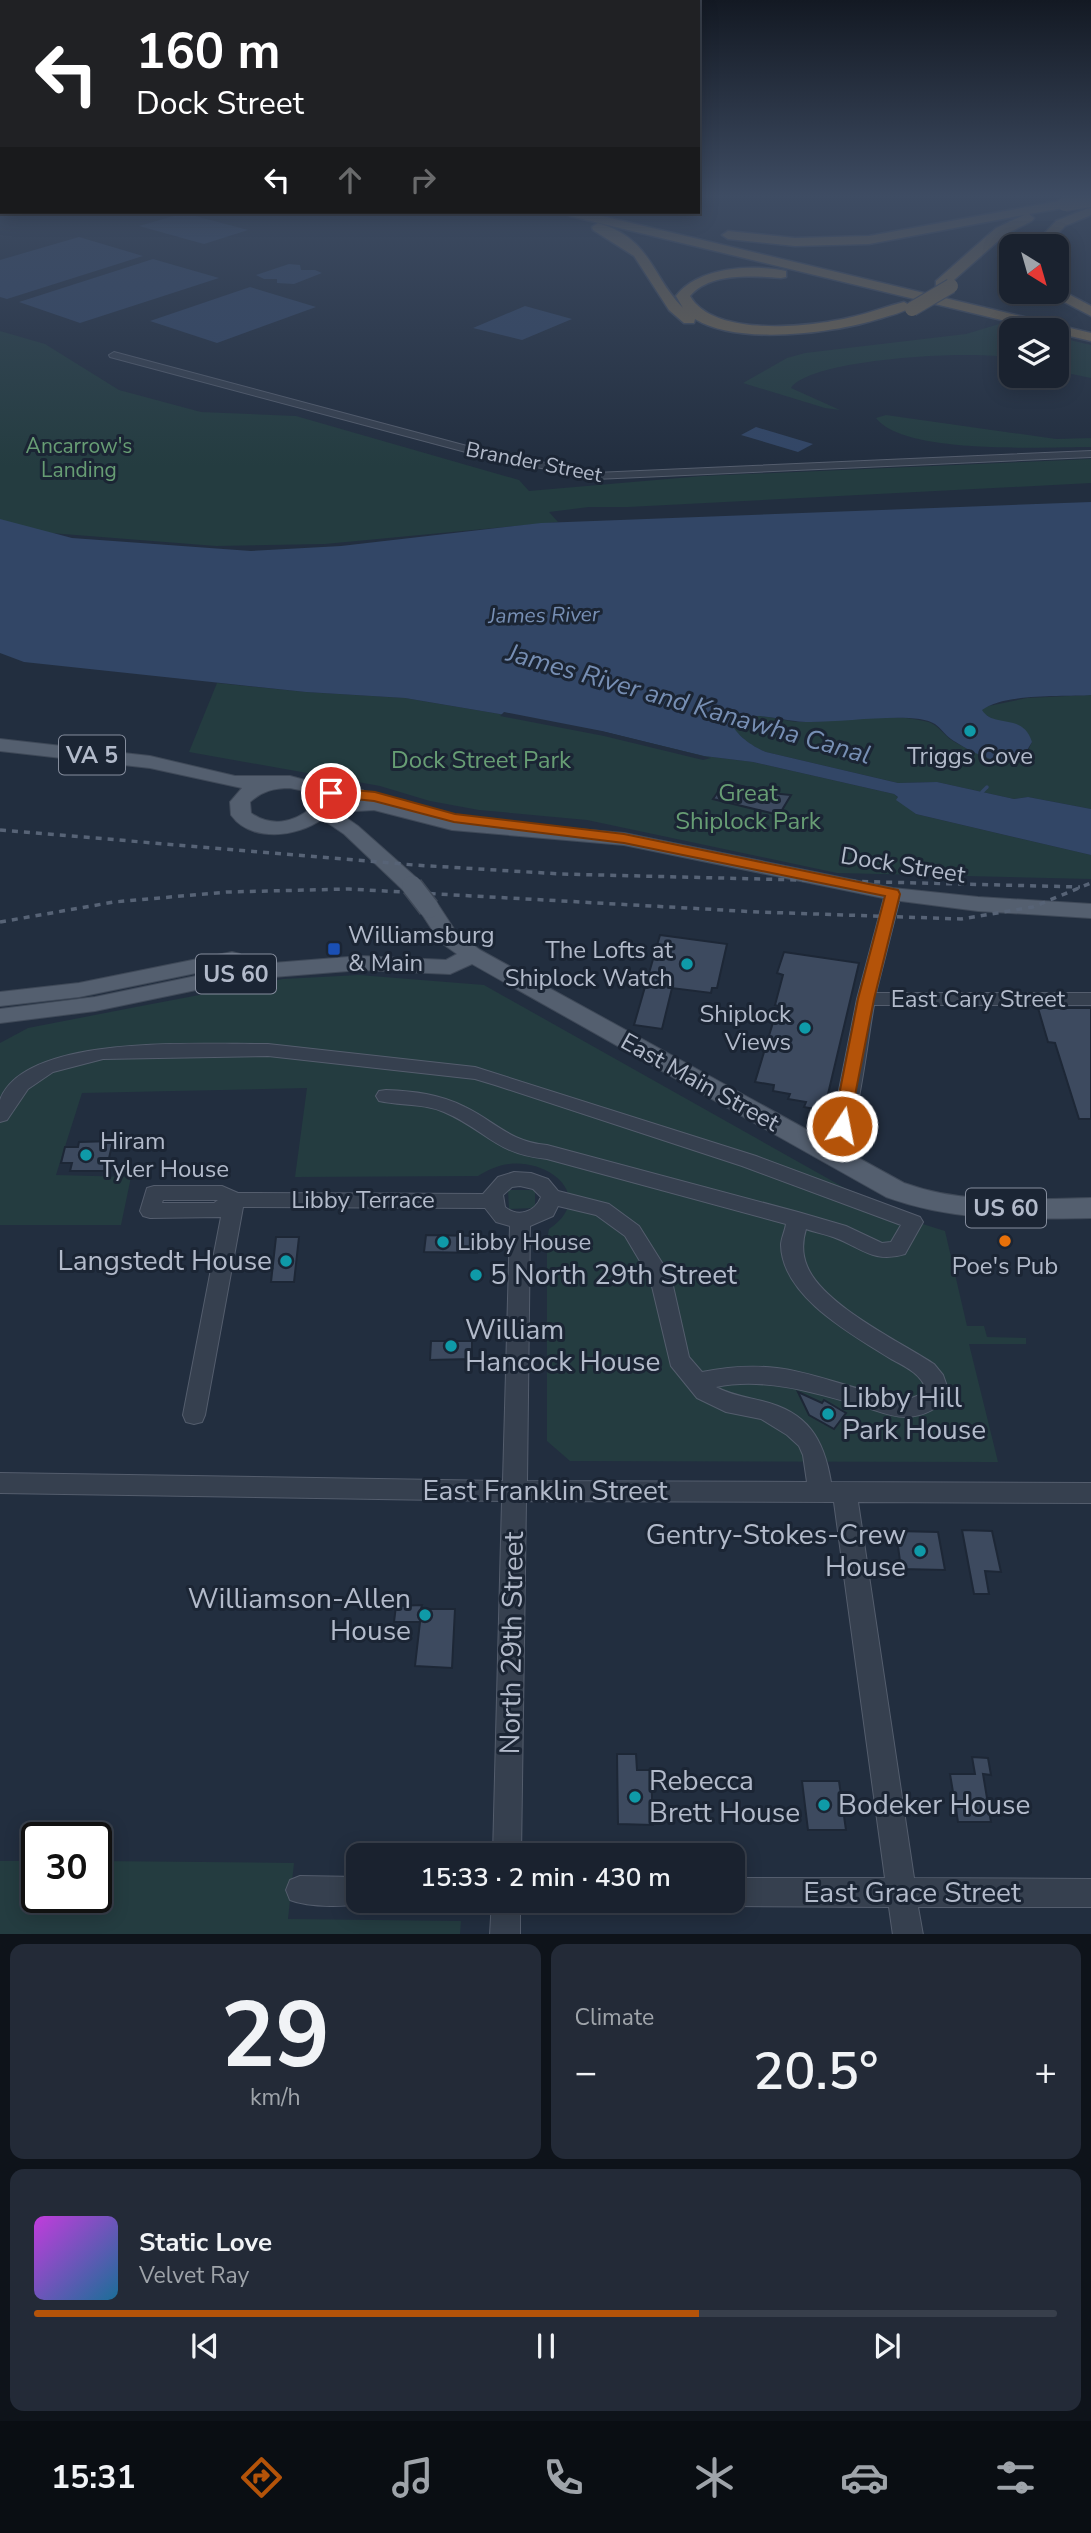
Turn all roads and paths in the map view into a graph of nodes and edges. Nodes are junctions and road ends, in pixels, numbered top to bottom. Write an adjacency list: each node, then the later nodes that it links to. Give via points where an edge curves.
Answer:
1 (659, 285): 8 (highway, via 672,306 688,319 749,335 803,335 864,325)
2 (695, 285): 8 (highway, via 683,296 699,316 764,330 839,325)
3 (864, 285): 9 (highway)
4 (873, 285): 9 (highway)
5 (915, 285): 11 (highway)
6 (946, 285): 8 (highway, bridge)
7 (1069, 299): 10 (highway)
8 (908, 307)
9 (971, 309): 12 (highway)
10 (1091, 312)
11 (1091, 327)
12 (1091, 337)
13 (114, 355): 14 (street, Brander Street, via 481,453 595,476)
14 (1091, 454)
15 (0, 745): 17 (main road, VA 5, via 150,762 235,782)
16 (0, 751): 18 (main road, VA 5, via 179,774 225,787)
17 (271, 783): 18 (main road, via 255,788); 19 (main road, VA 5, via 290,782)
18 (240, 802): 20 (main road, VA 5, via 241,815 255,824)
19 (319, 802): 20 (main road, via 313,817); 21 (main road, East Main Street / VA 5); 22 (main road, Dock Street, via 366,803 462,825 586,834 655,845)
20 (292, 826): 21 (main road, East Main Street / VA 5, via 326,829)
21 (360, 841): 24 (main road, East Main Street / VA 5, bridge, via 412,887 447,937)
22 (893, 894): 23 (main road, Dock Street); 25 (street)
23 (1091, 911)
24 (472, 956): 27 (main road, US 60, via 450,967 376,963 258,971 95,1004); 30 (main road, East Main Street / US 60)
25 (866, 999): 26 (street, East Cary Street); 30 (street)
26 (1091, 999)
27 (0, 1004)
28 (386, 1097): 34 (street, via 441,1103 513,1147)
29 (0, 1115): 34 (street, via 21,1086 46,1068 103,1053 202,1049 304,1053 475,1073 749,1161 913,1222 904,1242 889,1251)
30 (833, 1156): 33 (main road, East Main Street / US 60, via 895,1190 933,1204)
31 (551, 1197): 32 (street, via 542,1184 514,1179 498,1187); 35 (street, via 546,1211); 36 (street, via 603,1209 632,1231 660,1277 679,1360)
32 (492, 1201): 35 (street, via 497,1212); 37 (street, Libby Terrace, via 234,1200)
33 (1091, 1208)
34 (798, 1219): 36 (street, via 790,1234 794,1260 810,1288 832,1310 926,1370 938,1392 931,1401 902,1408 789,1377 734,1374)
35 (520, 1221): 39 (street, North 29th Street)
36 (697, 1382): 40 (street, via 726,1403 765,1411 795,1428 808,1440)
37 (194, 1415)
38 (0, 1483): 39 (street, East Franklin Street)
39 (516, 1491): 40 (street, East Franklin Street); 42 (street, North 29th Street)
40 (833, 1492): 41 (street, East Franklin Street); 46 (street)
41 (1091, 1493)
42 (507, 1843)
43 (300, 1890): 44 (street)
44 (346, 1891)
45 (745, 1892): 46 (street, East Grace Street)
46 (903, 1893): 47 (street, East Grace Street); 50 (street)
47 (1091, 1893)
48 (506, 1913): 49 (street)
49 (505, 1934)
50 (908, 1934)

